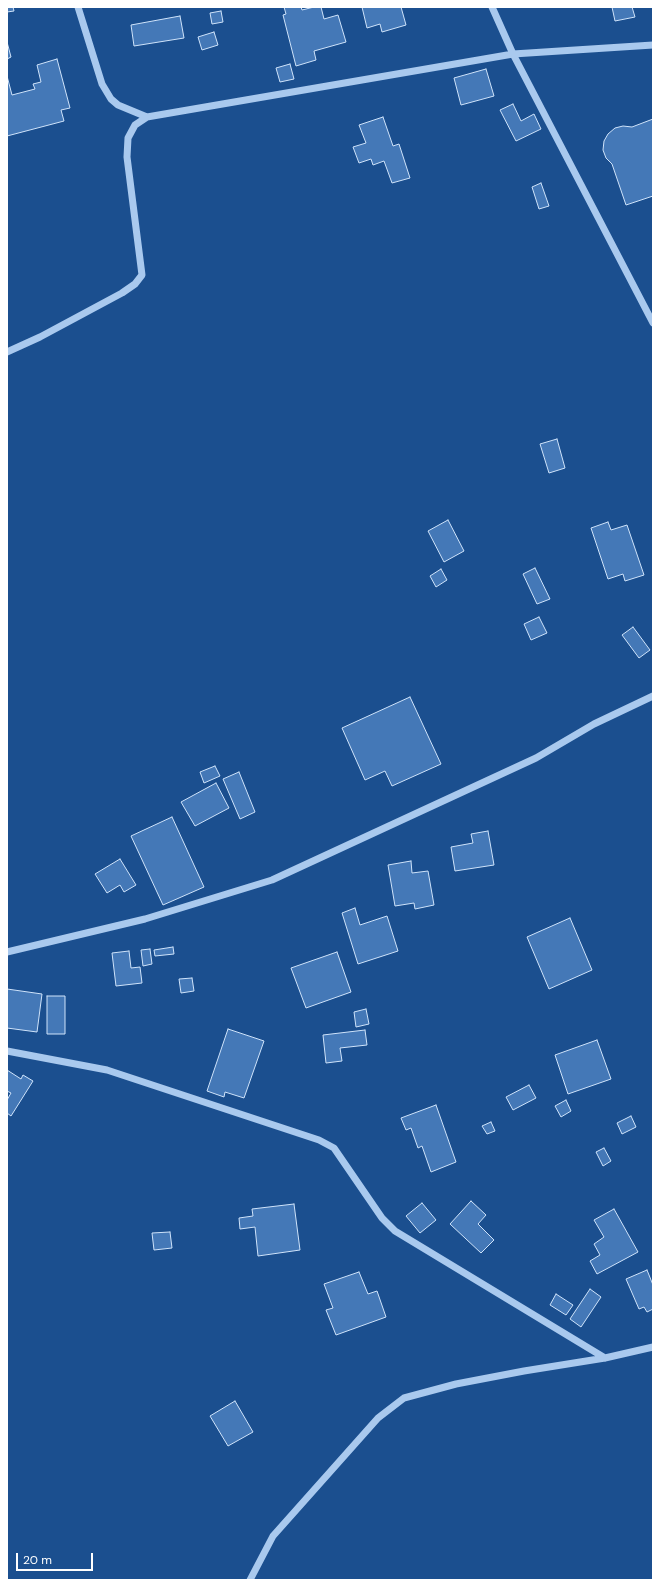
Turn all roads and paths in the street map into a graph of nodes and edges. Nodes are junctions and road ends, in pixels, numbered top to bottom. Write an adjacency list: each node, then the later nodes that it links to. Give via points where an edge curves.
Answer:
1 (78, 7): 5 (street, via 102,84 111,99 118,105)
2 (492, 7): 4 (street)
3 (653, 45): 4 (street)
4 (513, 54): 5 (street); 6 (street)
5 (147, 117): 7 (street, via 135,125 128,138 127,157 142,275 135,284 122,293)
6 (653, 323)
7 (7, 352)
8 (653, 696): 9 (street, via 594,724 536,758 272,880 145,919)
9 (7, 952)
10 (7, 1051): 12 (street, via 107,1070 319,1140 334,1148 382,1218 395,1231)
11 (653, 1347): 12 (street)
12 (605, 1358): 13 (street, via 456,1384 404,1398 378,1418 273,1536)
13 (250, 1580)

